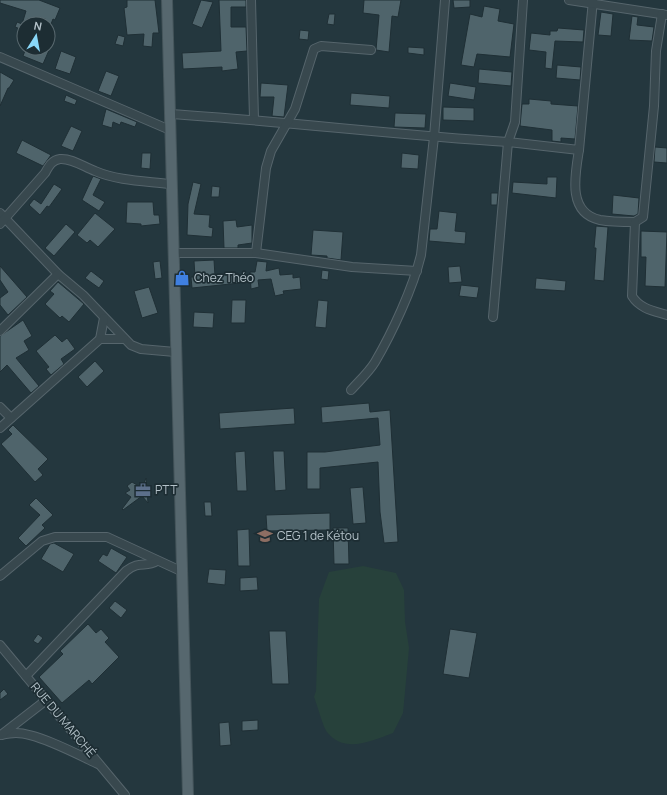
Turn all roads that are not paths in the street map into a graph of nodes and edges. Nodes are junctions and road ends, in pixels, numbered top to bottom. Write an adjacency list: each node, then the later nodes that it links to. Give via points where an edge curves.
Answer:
1 (167, 0): 10 (main road)
2 (250, 0): 11 (street)
3 (445, 0): 14 (street)
4 (523, 0): 15 (street, via 515,122)
5 (569, 0): 6 (street)
6 (593, 2): 7 (street); 16 (street)
7 (665, 15): 19 (street, via 656,51 654,113 643,217)
8 (371, 50): 12 (street, via 321,46 314,50 295,109)
9 (0, 57): 13 (street)
10 (170, 114): 11 (street); 13 (main road)
11 (254, 119): 12 (street)
12 (287, 122): 14 (street); 21 (street, via 271,151 266,168)
13 (170, 130): 17 (main road)
14 (434, 137): 15 (street); 22 (street)
15 (508, 142): 16 (street); 25 (street)
16 (579, 150): 19 (street, via 574,182 580,208 600,220)
17 (170, 184): 18 (street, via 113,177 95,172 74,161 60,159 49,165 45,173); 20 (main road)
18 (2, 218): 23 (street)
19 (635, 222): 24 (street, via 632,296 651,311)
20 (173, 253): 21 (street); 30 (main road)
21 (256, 253): 22 (street, via 352,267)
22 (417, 271): 31 (street, via 374,362)
23 (58, 274): 26 (street, via 83,295); 27 (street)
24 (667, 314)
25 (493, 317)
26 (104, 318): 28 (street); 29 (street)
27 (0, 331)
28 (100, 339): 29 (street); 33 (street)
29 (124, 339): 30 (street, via 141,349)
30 (175, 352): 36 (main road)
31 (351, 390)
32 (0, 408): 33 (street)
33 (11, 418): 34 (street)
34 (0, 428)
35 (157, 561): 36 (street); 37 (street, via 107,537 91,535 49,538); 39 (street, via 152,564 134,565 126,571)
36 (183, 572): 44 (main road)
37 (0, 576)
38 (0, 645): 39 (street, RUE DU MARCHÉ)
39 (26, 676): 40 (street, RUE DU MARCHÉ)
40 (44, 700): 41 (street); 42 (street, RUE DU MARCHÉ)
41 (0, 735): 42 (street, via 28,735)
42 (102, 766): 43 (street, RUE DU MARCHÉ)
43 (125, 795)
44 (188, 795)

